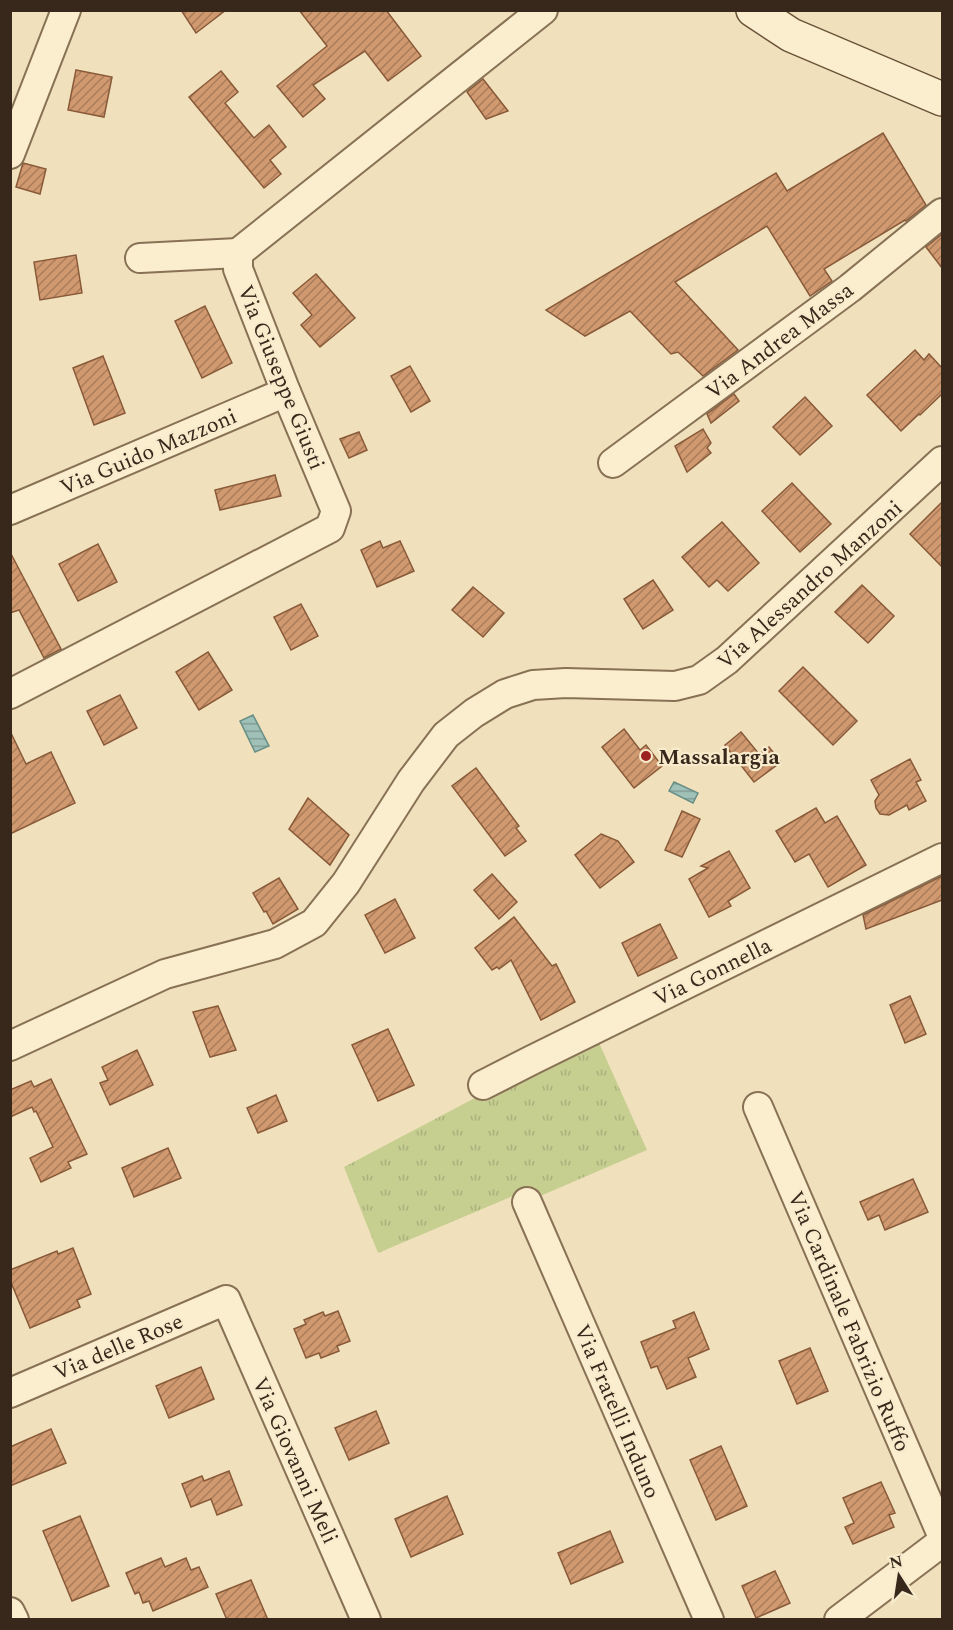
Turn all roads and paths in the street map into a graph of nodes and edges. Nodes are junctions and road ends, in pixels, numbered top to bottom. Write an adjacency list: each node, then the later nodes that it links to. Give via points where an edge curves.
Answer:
1 (66, 10): 5 (street)
2 (543, 10): 7 (street, Via Giuseppe Giusti)
3 (753, 10): 4 (main road, via 791,34)
4 (942, 99)
5 (10, 154)
6 (942, 213): 11 (street, Via Andrea Massa, via 850,288)
7 (238, 254): 8 (street); 9 (street, Via Giuseppe Giusti, via 238,269)
8 (140, 258)
9 (286, 392): 12 (street, Via Guido Mazzoni); 13 (street, Via Giuseppe Giusti, via 336,511 330,528)
10 (942, 461): 15 (street, Via Alessandro Manzoni, via 728,660 699,680 675,686 533,685 505,694 474,713 446,735 346,883 314,923 275,944 165,974)
11 (612, 463)
12 (10, 510)
13 (10, 694)
14 (942, 858): 16 (street, Via Gonnella)
15 (10, 1046)
16 (483, 1085)
17 (758, 1107): 21 (street, Via Cardinale Fabrizio Ruffo)
18 (527, 1202): 26 (street, Via Fratelli Induno)
19 (226, 1300): 20 (street, Via delle Rose); 25 (street, Via Giovanni Meli)
20 (10, 1393)
21 (942, 1535)
22 (942, 1542): 27 (street)
23 (10, 1612): 24 (street)
24 (14, 1620)
25 (366, 1620)
26 (709, 1620)
27 (839, 1620)

